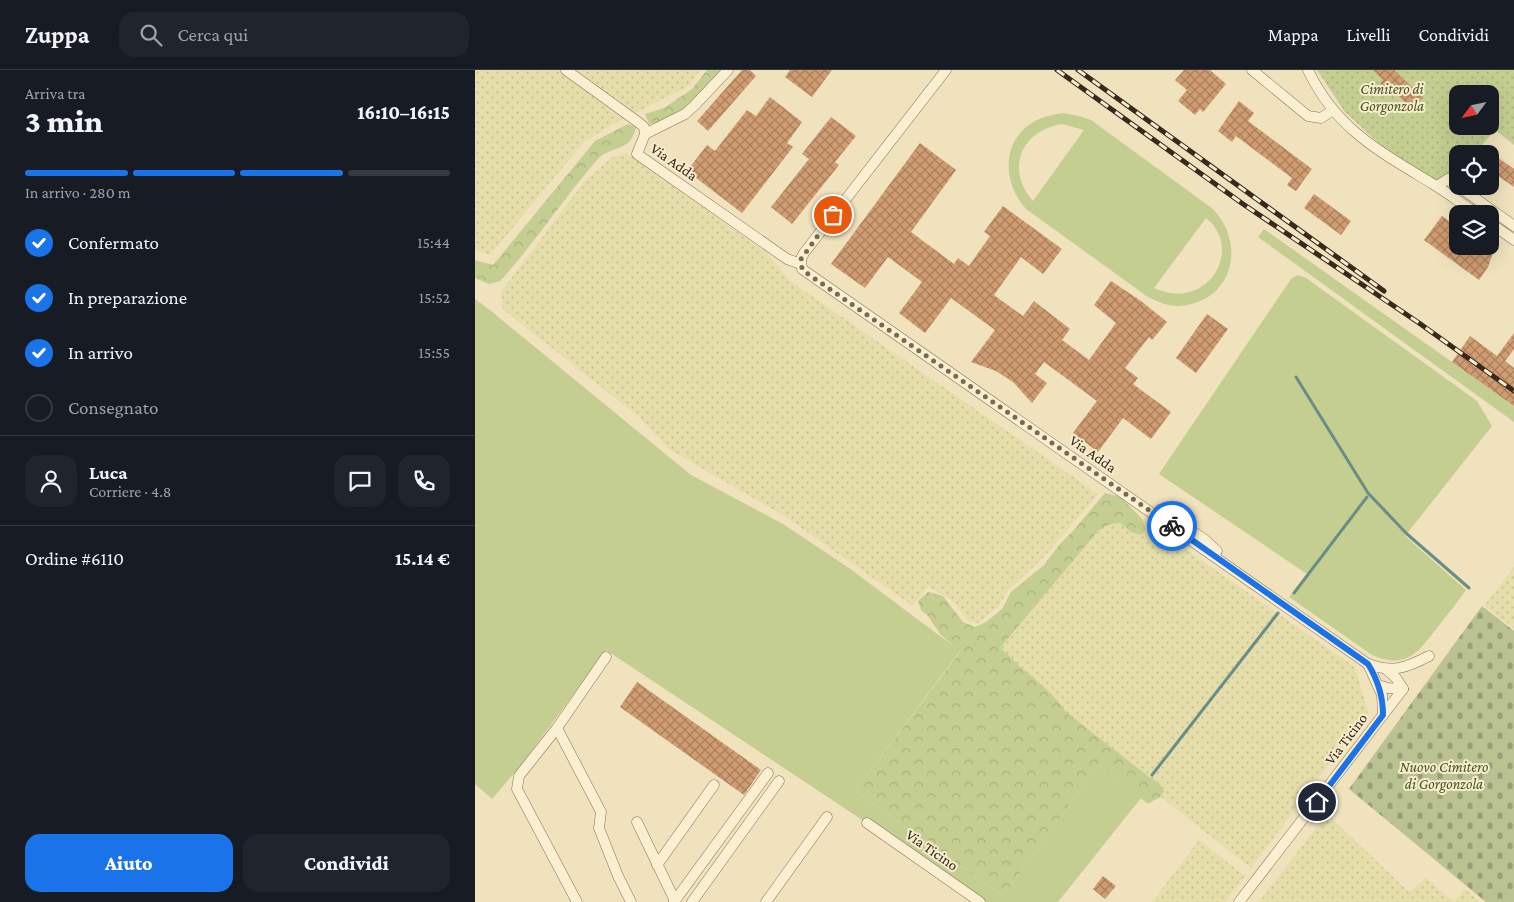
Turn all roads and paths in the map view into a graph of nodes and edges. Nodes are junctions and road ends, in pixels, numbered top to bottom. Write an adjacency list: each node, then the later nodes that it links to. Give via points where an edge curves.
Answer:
1 (566, 70): 7 (street, via 638,122 644,127)
2 (728, 70): 7 (street, Via Adda, via 689,110)
3 (946, 70): 15 (street, via 804,253)
4 (1252, 70): 6 (street, via 1308,116 1321,118)
5 (1308, 70): 6 (street)
6 (1333, 110): 9 (street, via 1367,143)
7 (645, 134): 15 (street, Via Adda, via 637,154)
8 (1449, 180): 9 (street)
9 (1437, 186): 11 (street)
10 (1471, 195): 12 (street)
11 (1464, 205)
12 (1514, 226)
13 (1499, 229): 14 (street)
14 (1514, 240)
15 (801, 266): 18 (street, Via Adda)
16 (1429, 656): 19 (street, Via Adda, via 1405,667)
17 (606, 657): 23 (street)
18 (1368, 664): 19 (street, Via Adda); 20 (street, Via Adda)
19 (1386, 669): 21 (street)
20 (1378, 685): 21 (street); 22 (street, Via Adda, via 1383,698)
21 (1403, 689): 22 (street, Via Ticino)
22 (1383, 715): 37 (street, Via Ticino)
23 (557, 728): 31 (street, via 519,776 517,789); 32 (street, via 601,812 599,828)
24 (768, 773): 33 (street)
25 (779, 781): 34 (street)
26 (714, 785): 30 (street)
27 (827, 817): 35 (street)
28 (637, 822): 30 (street)
29 (867, 823): 36 (street, Via Ticino)
30 (657, 865): 33 (street)
31 (577, 902)
32 (631, 902)
33 (674, 902)
34 (692, 902)
35 (766, 902)
36 (980, 902)
37 (1239, 902)

